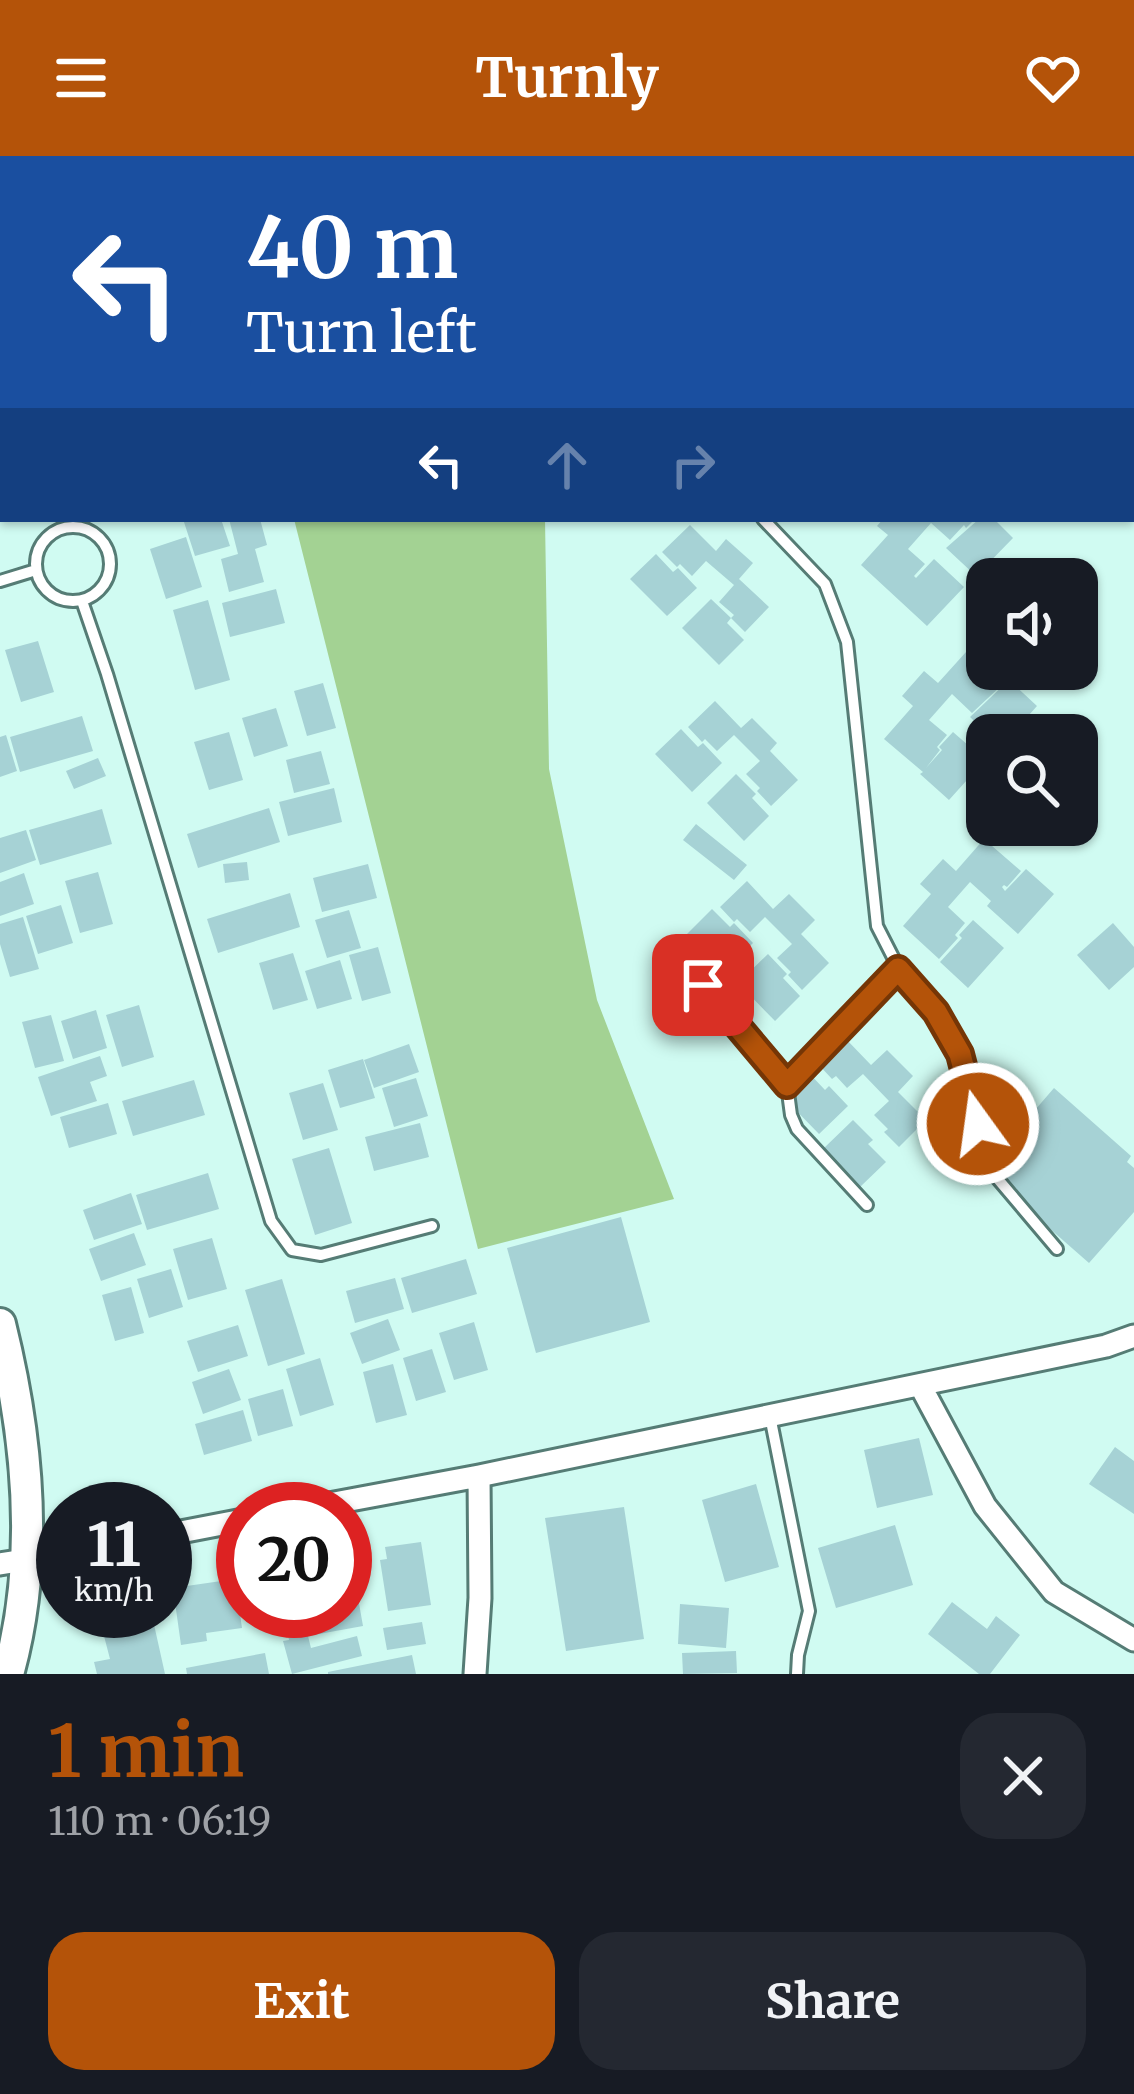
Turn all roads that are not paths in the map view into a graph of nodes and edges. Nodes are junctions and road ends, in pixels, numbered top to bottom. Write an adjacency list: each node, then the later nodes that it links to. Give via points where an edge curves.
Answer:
1 (98, 522): 3 (lane)
2 (766, 522): 7 (lane, via 825,584 847,642 877,926)
3 (90, 531): 4 (lane, via 51,534); 6 (lane, via 111,562 103,587)
4 (36, 570): 5 (lane); 6 (lane, via 57,598)
5 (0, 581)
6 (82, 601): 11 (lane, via 271,1221 292,1250 321,1255)
7 (898, 969): 9 (lane); 12 (lane, via 960,1054 998,1178)
8 (703, 985): 9 (lane)
9 (787, 1085): 10 (lane, via 796,1129)
10 (867, 1205)
11 (432, 1226)
12 (1058, 1249)
13 (0, 1324): 19 (main road, via 25,1468)
14 (1134, 1336): 15 (street)
15 (920, 1384): 16 (street); 20 (street, via 985,1506 1054,1592)
16 (770, 1416): 17 (street); 23 (lane, via 809,1611)
17 (479, 1476): 18 (street); 22 (street)
18 (372, 1496)
19 (14, 1563): 21 (main road)
20 (1134, 1640)
21 (8, 1674)
22 (475, 1674)
23 (797, 1674)

